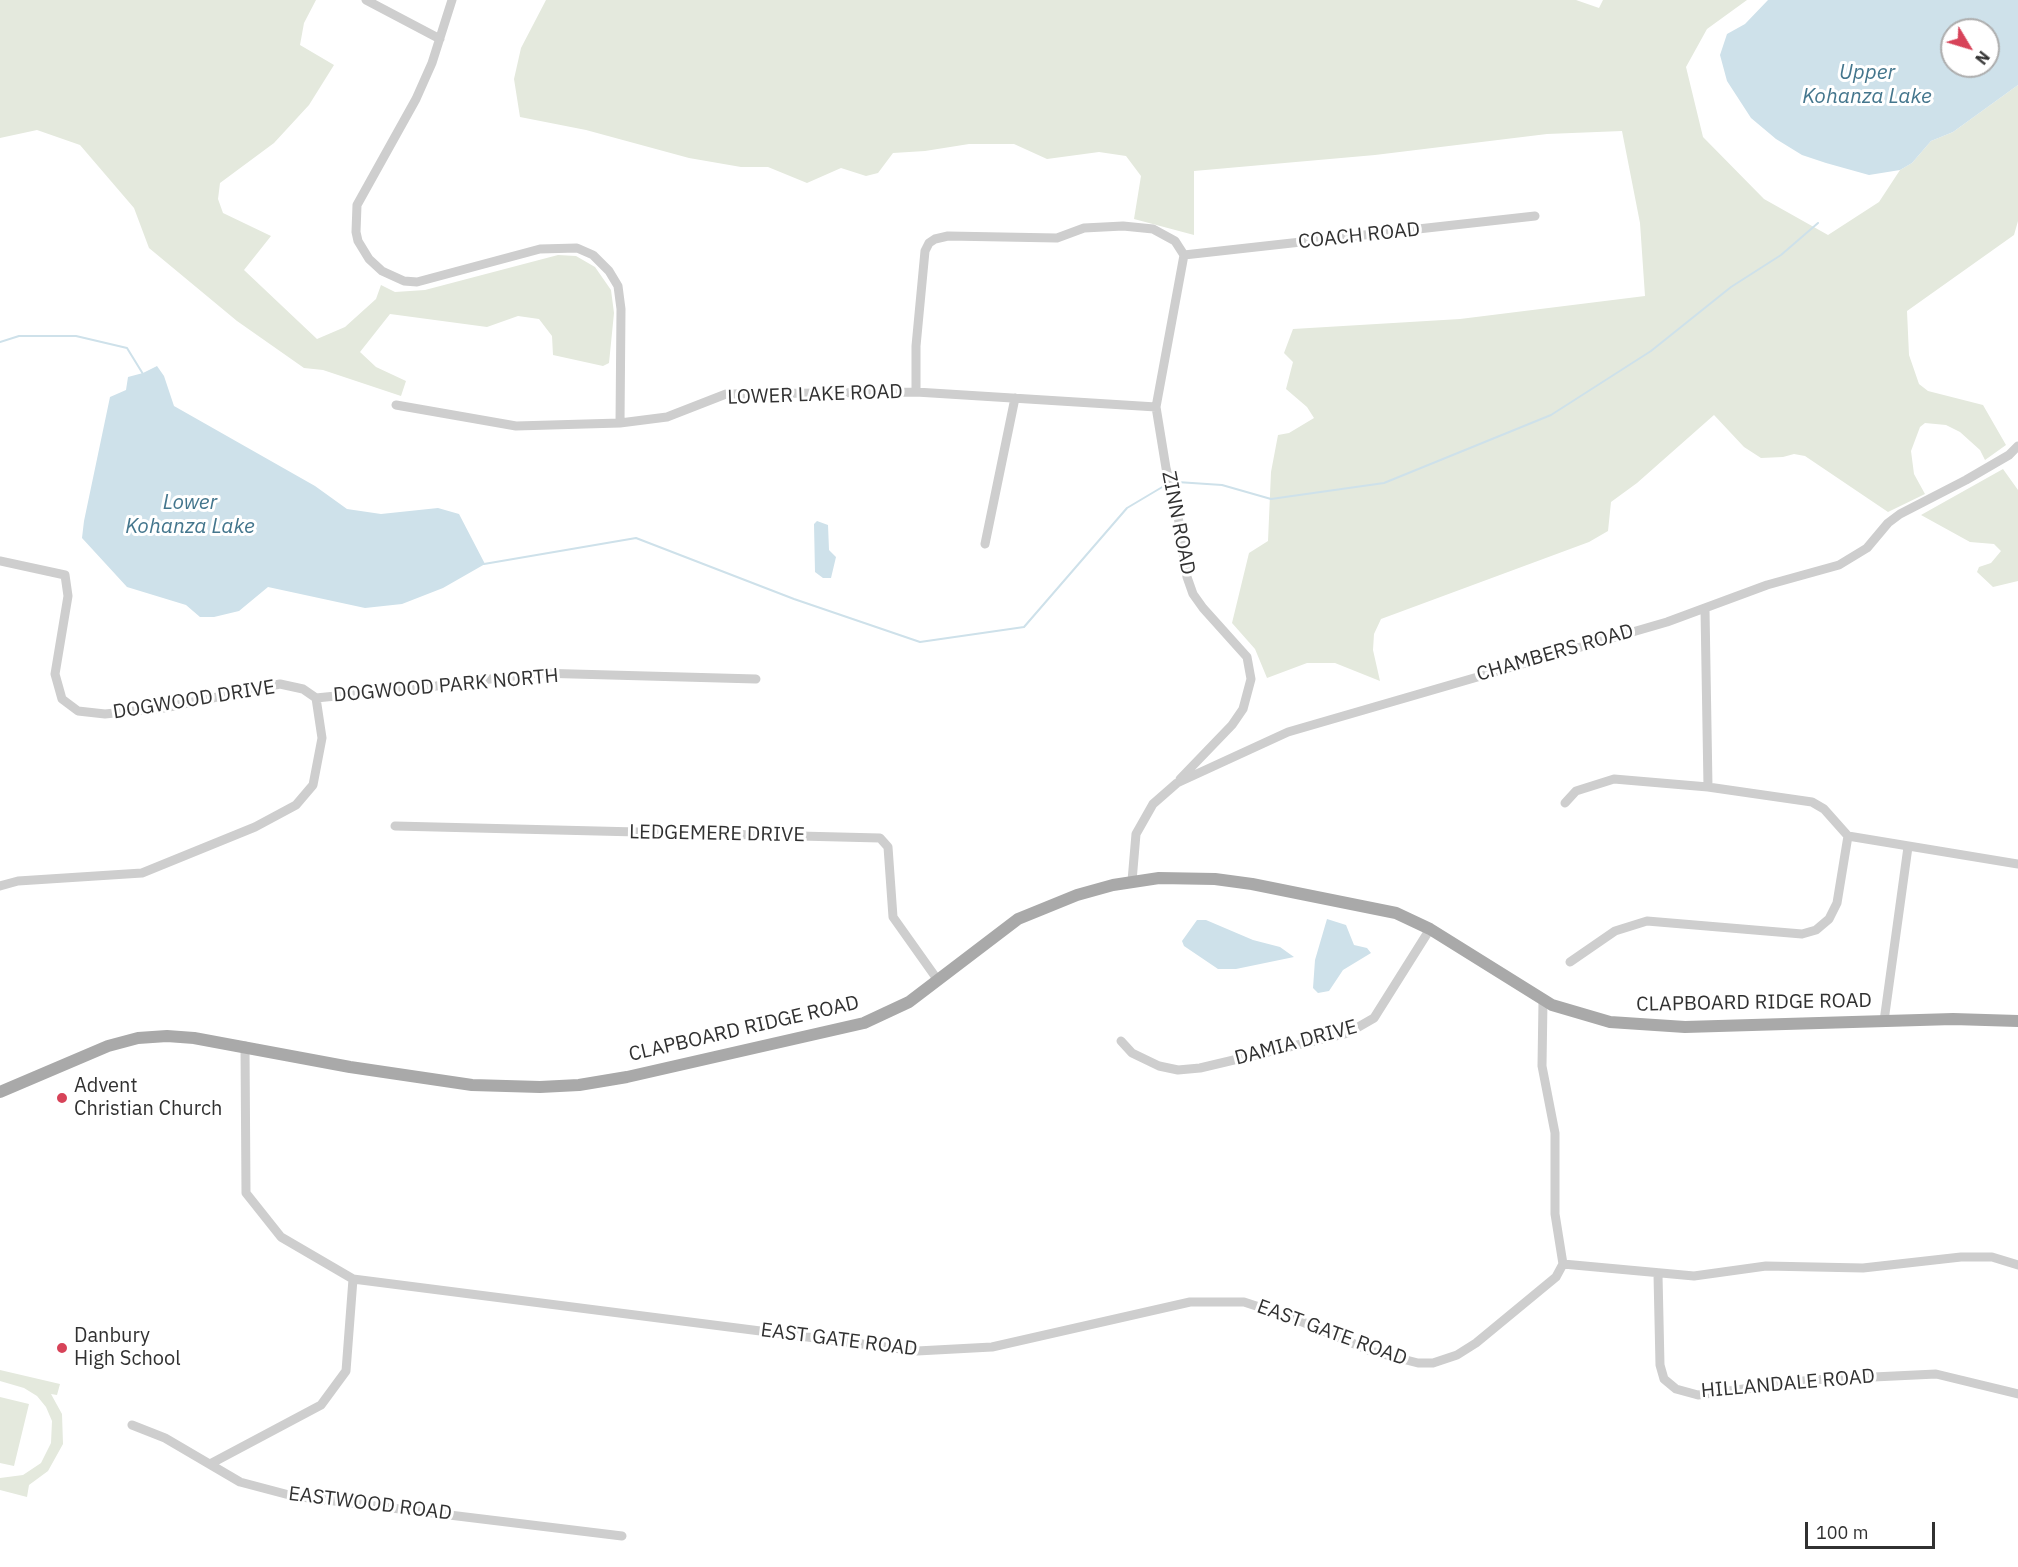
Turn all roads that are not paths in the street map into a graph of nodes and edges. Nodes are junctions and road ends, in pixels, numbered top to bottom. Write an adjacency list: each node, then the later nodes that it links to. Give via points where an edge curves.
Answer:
1 (366, 0): 3 (street)
2 (452, 0): 3 (street)
3 (440, 39): 10 (street, via 416,99 357,205 358,241 382,271 410,282 540,249 577,248 593,255 618,286)
4 (1535, 216): 5 (street, COACH ROAD)
5 (1184, 255): 6 (street, via 1175,241 1153,229 1123,226 1084,228 1057,238 935,239 925,251); 9 (street, ZINN ROAD)
6 (916, 392): 7 (street, LOWER LAKE ROAD); 10 (street, LOWER LAKE ROAD, via 726,394 667,417)
7 (1015, 398): 9 (street, LOWER LAKE ROAD); 12 (street)
8 (396, 405): 10 (street, LOWER LAKE ROAD, via 516,426)
9 (1156, 407): 17 (street, ZINN ROAD, via 1187,577 1203,608 1246,657 1251,679 1243,709 1233,725)
10 (620, 423)
11 (2018, 446): 14 (street, CHAMBERS ROAD, via 1966,480 1900,514 1867,548 1839,565 1767,585)
12 (985, 544)
13 (0, 561): 16 (street, DOGWOOD DRIVE, via 65,575 68,596 55,674 62,699 78,711 105,714 164,708 280,684 303,689)
14 (1705, 609): 17 (street, CHAMBERS ROAD, via 1288,732); 18 (street)
15 (756, 679): 16 (street, DOGWOOD PARK NORTH, via 537,673)
16 (316, 698): 25 (street, via 322,738 313,785 281,815 142,873 18,881)
17 (1177, 783): 24 (street, CHAMBERS ROAD, via 1153,804 1136,834)
18 (1708, 787): 19 (street, via 1614,779 1576,791); 21 (street, via 1812,802 1824,809)
19 (1564, 803)
20 (395, 826): 28 (street, LEDGEMERE DRIVE, via 880,837 888,847 893,917)
21 (1848, 836): 22 (street); 27 (street, via 1838,903 1829,919 1816,930 1802,934 1647,921 1615,931)
22 (1908, 847): 23 (street); 30 (street)
23 (2018, 864)
24 (1132, 881): 26 (main road, CLAPBOARD RIDGE ROAD, via 1186,877 1252,884 1369,906 1405,916); 28 (main road, CLAPBOARD RIDGE ROAD, via 1077,895 1018,919)
25 (0, 886)
26 (1430, 929): 29 (main road, CLAPBOARD RIDGE ROAD); 32 (street, DAMIA DRIVE, via 1379,1012 1348,1033 1178,1070 1132,1053)
27 (1570, 962)
28 (937, 979): 33 (main road, CLAPBOARD RIDGE ROAD, via 892,1011 845,1028 655,1072 579,1085 462,1084)
29 (1544, 1001): 30 (main road, CLAPBOARD RIDGE ROAD, via 1580,1015 1641,1026); 35 (street, via 1540,1050 1555,1133 1555,1214)
30 (1884, 1021): 31 (main road, CLAPBOARD RIDGE ROAD)
31 (2018, 1021)
32 (1121, 1041)
33 (245, 1046): 34 (main road, CLAPBOARD RIDGE ROAD, via 194,1038 138,1038 108,1046); 38 (street, EAST GATE ROAD, via 246,1192 280,1237)
34 (0, 1092)
35 (1563, 1264): 37 (street); 38 (street, EAST GATE ROAD, via 1556,1277 1476,1343 1433,1363 1371,1351 1244,1302 1190,1302 992,1347 917,1350)
36 (2018, 1265): 37 (street, via 1992,1257 1960,1257 1863,1268 1766,1266 1694,1276)
37 (1658, 1275): 39 (street, HILLANDALE ROAD, via 1660,1365 1664,1379 1676,1389 1698,1395 1811,1380 1936,1374)
38 (353, 1279): 41 (street, via 346,1371 321,1405)
39 (2018, 1394)
40 (132, 1425): 41 (street, EASTWOOD ROAD, via 165,1438)
41 (210, 1464): 42 (street, EASTWOOD ROAD, via 240,1482 293,1496)
42 (622, 1536)

